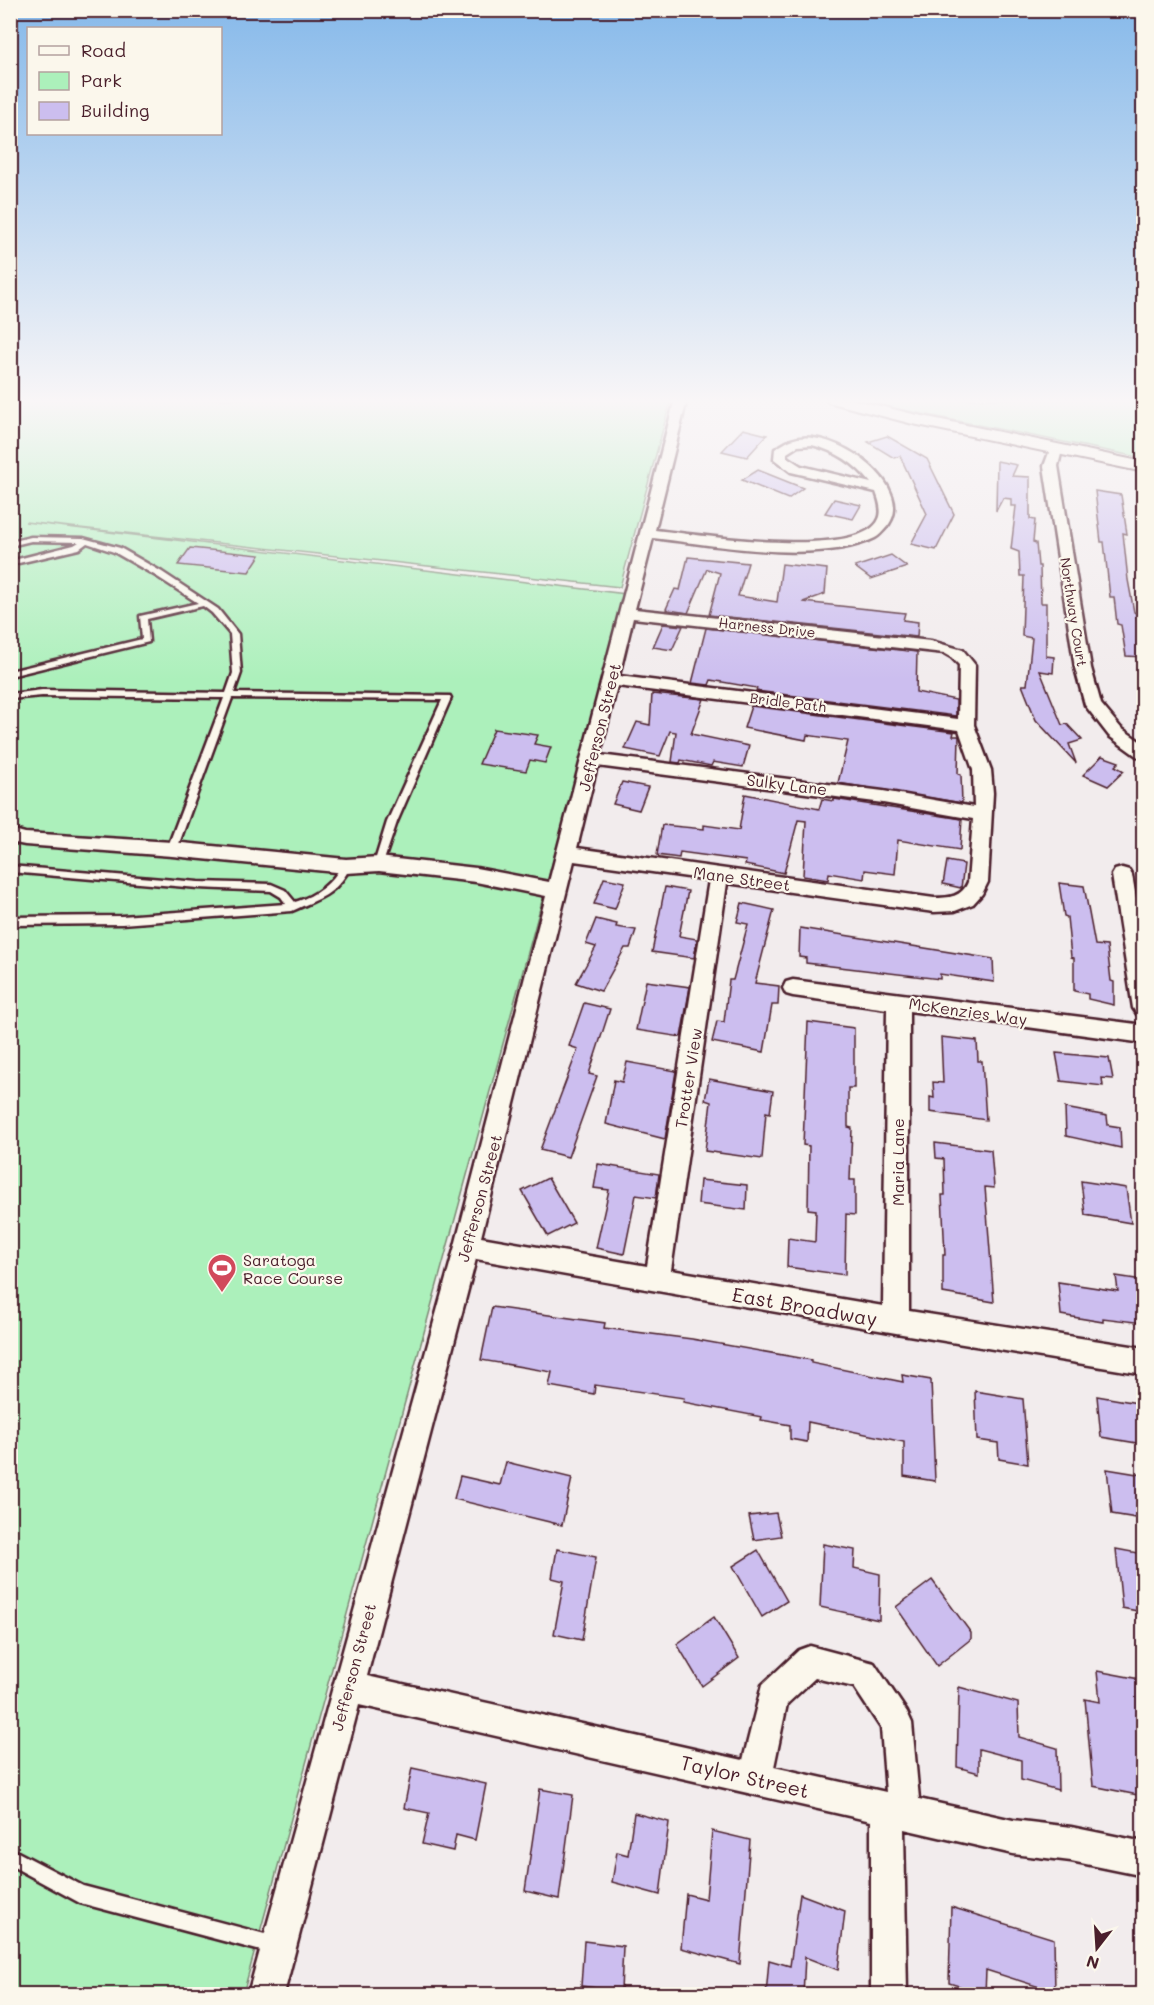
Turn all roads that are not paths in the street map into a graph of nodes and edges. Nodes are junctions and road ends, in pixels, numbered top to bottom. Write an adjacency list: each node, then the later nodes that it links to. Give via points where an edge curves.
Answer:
1 (658, 493): 4 (street, Jefferson Street)
2 (882, 493): 4 (street, via 887,505 885,521 878,530 850,543 793,548)
3 (1055, 493): 15 (street, Northway Court, via 1083,668 1093,705 1115,732)
4 (648, 533): 9 (street, Jefferson Street)
5 (87, 541): 6 (lane, via 31,539); 7 (lane); 8 (lane, via 117,550)
6 (10, 544)
7 (10, 562)
8 (204, 604): 10 (lane, via 143,618 147,636 140,642); 12 (lane, via 234,634 237,673)
9 (628, 613): 11 (street, Jefferson Street); 14 (street, Harness Drive, via 951,651 965,661)
10 (10, 674)
11 (611, 680): 14 (street, Bridle Path); 16 (street, Jefferson Street)
12 (230, 695): 13 (lane, via 42,693); 19 (lane); 21 (lane, via 447,698 392,822)
13 (10, 697)
14 (966, 725): 17 (street, via 982,770)
15 (1143, 753)
16 (590, 759): 17 (street, Sulky Lane, via 883,797); 20 (street, Jefferson Street)
17 (983, 815): 24 (street, Mane Street, via 975,891 969,898 947,906)
18 (10, 835): 19 (street)
19 (172, 849): 22 (street)
20 (567, 853): 24 (street, Mane Street); 26 (street, Jefferson Street)
21 (380, 864): 22 (street); 26 (street, via 476,874)
22 (346, 866): 27 (lane, via 327,893)
23 (10, 869): 27 (lane, via 271,888 281,891)
24 (719, 875): 34 (street, Trotter View)
25 (1122, 875): 31 (street)
26 (558, 891): 33 (street, Jefferson Street)
27 (292, 907): 28 (lane, via 122,920)
28 (10, 921)
29 (793, 988): 30 (street, McKenzies Way)
30 (898, 1002): 32 (street, McKenzies Way); 35 (street, Maria Lane)
31 (1143, 1008)
32 (1143, 1034)
33 (466, 1246): 34 (street, East Broadway); 37 (street, Jefferson Street)
34 (657, 1280): 35 (street, East Broadway)
35 (896, 1321): 36 (street, East Broadway)
36 (1143, 1361)
37 (347, 1687): 38 (street, Taylor Street); 42 (street, Jefferson Street)
38 (755, 1778): 39 (street, Taylor Street); 39 (street, via 773,1696 810,1661 863,1674 896,1723)
39 (896, 1810): 41 (street, Taylor Street, via 1013,1837); 44 (street)
40 (10, 1856): 42 (lane, via 80,1894)
41 (1143, 1859)
42 (279, 1947): 43 (street, Jefferson Street)
43 (266, 1995)
44 (889, 1995)

